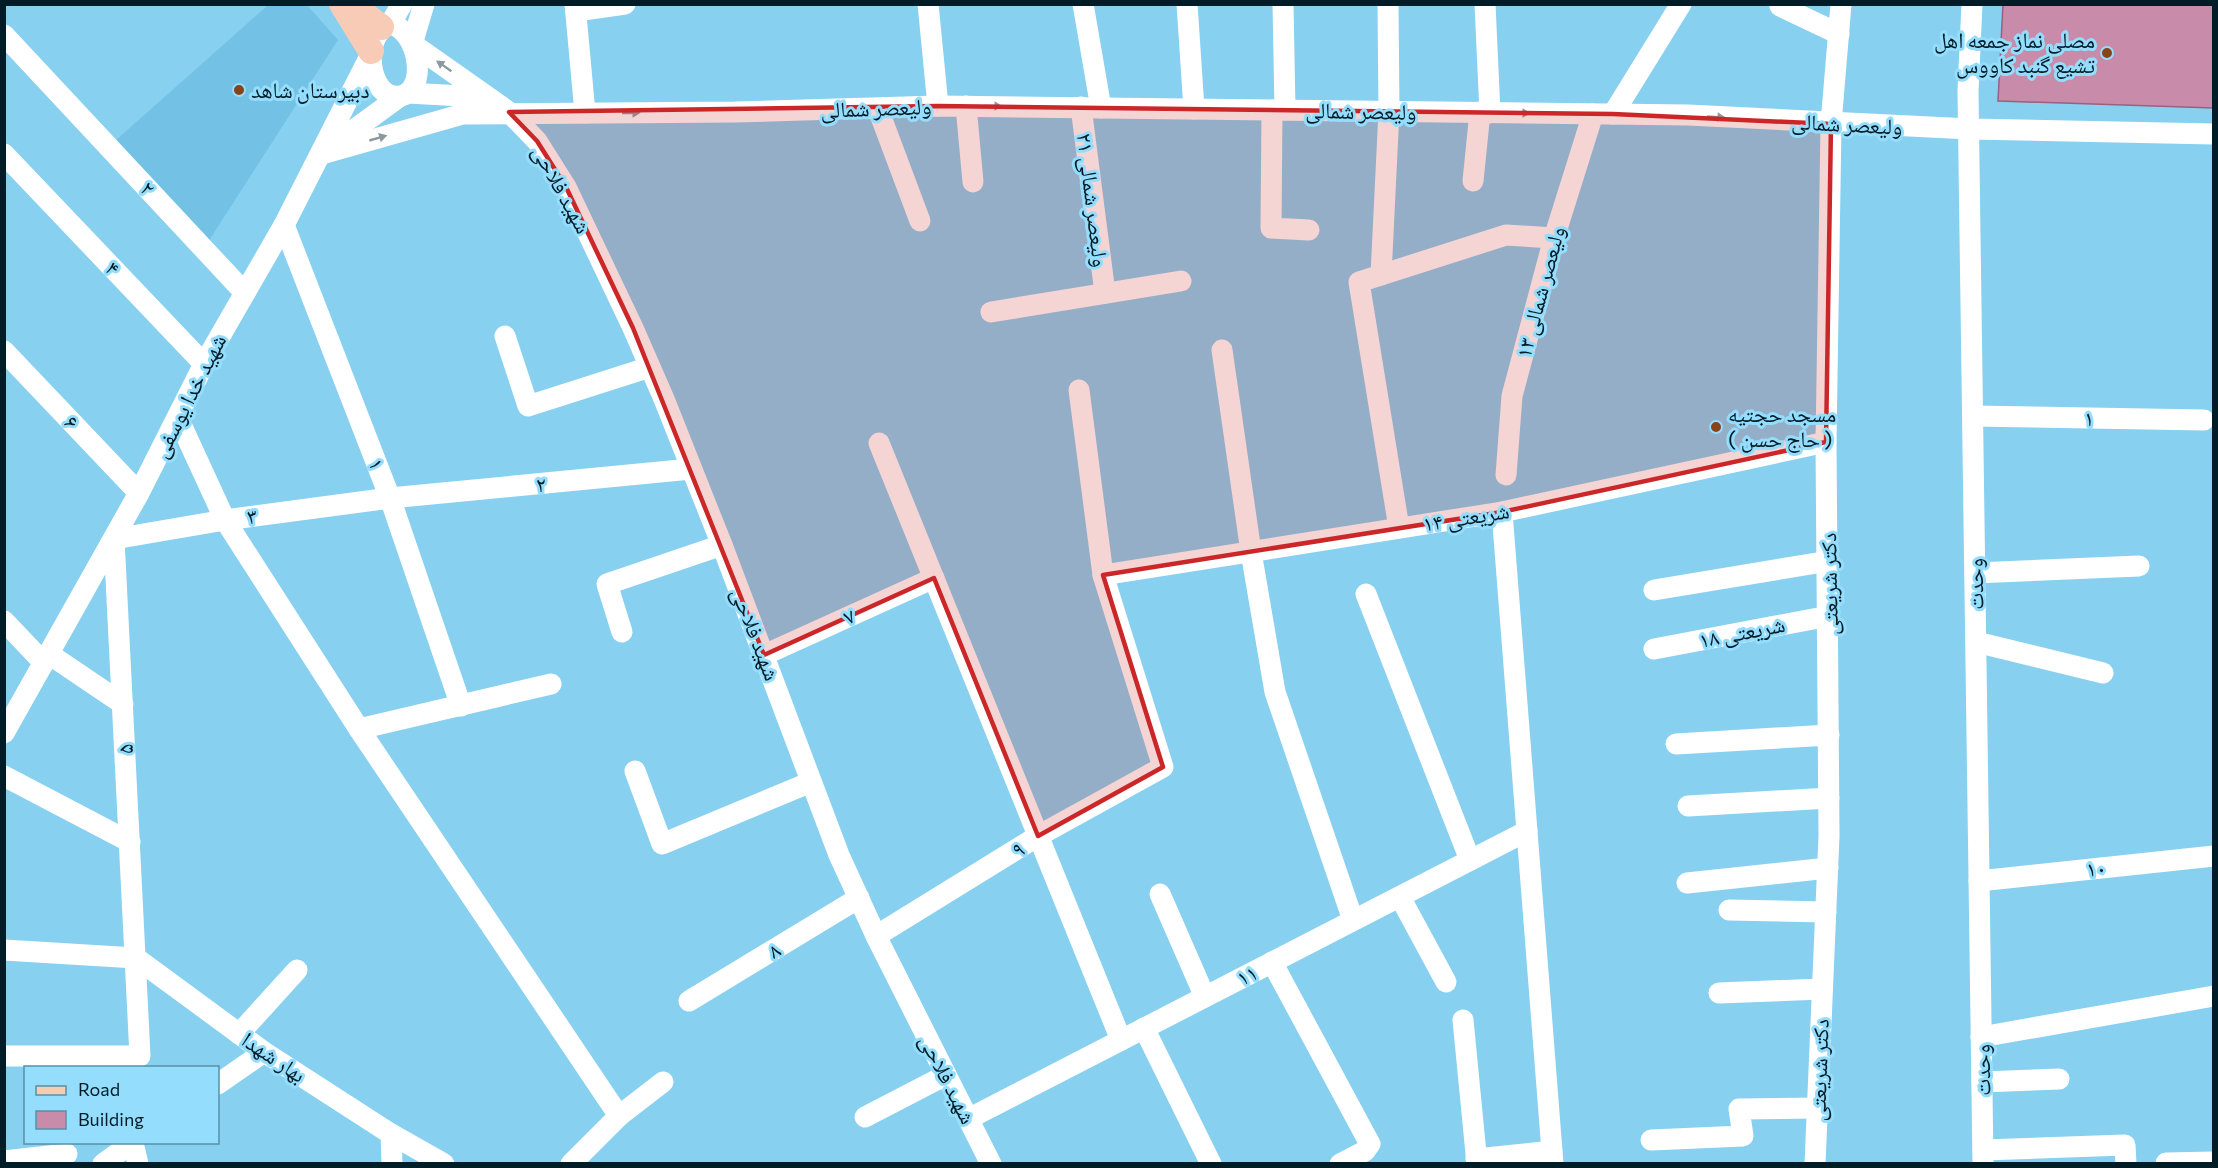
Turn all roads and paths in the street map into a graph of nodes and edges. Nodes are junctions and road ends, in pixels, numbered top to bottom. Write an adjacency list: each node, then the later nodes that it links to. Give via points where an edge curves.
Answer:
1 (342, 4): 21 (main road)
2 (351, 4): 17 (main road)
3 (402, 4): 17 (street)
4 (424, 4): 20 (street)
5 (625, 4): 16 (street)
6 (928, 4): 23 (street)
7 (1083, 4): 25 (street, ولیعصر شمالی ۲۱)
8 (1187, 4): 27 (street)
9 (1283, 4): 28 (street)
10 (1388, 4): 29 (street)
11 (1485, 4): 31 (street)
12 (1681, 4): 33 (street, ولیعصر شمالی ۱۳)
13 (1842, 4): 18 (street, دکتر شریعتی)
14 (1972, 4): 35 (street, وحدت)
15 (1780, 6): 18 (street)
16 (576, 8): 32 (street)
17 (386, 26): 20 (street, via 398,25); 21 (street, via 375,34)
18 (1839, 34): 34 (street, دکتر شریعتی)
19 (4, 35): 47 (street, ۲)
20 (413, 43): 22 (street, via 417,69 414,83); 30 (street, شهید فلاحی, one-way to 20)
21 (371, 54): 22 (street, via 373,74 381,88 387,94); 38 (street, شهید خدا یوسفی)
22 (404, 95): 30 (street, via 462,96); 38 (street)
23 (938, 106): 24 (street, ولیعصر شمالی); 26 (street, ولیعصر شمالی)
24 (966, 106): 25 (street, ولیعصر شمالی, one-way to 25); 40 (street)
25 (1091, 107): 27 (street, ولیعصر شمالی); 48 (street, ولیعصر شمالی ۲۱)
26 (879, 109): 32 (street, ولیعصر شمالی, one-way to 26); 41 (street)
27 (1194, 109): 28 (street, ولیعصر شمالی)
28 (1278, 110): 29 (street, ولیعصر شمالی); 43 (street, via 1271,228)
29 (1389, 111): 31 (street, ولیعصر شمالی); 45 (street)
30 (509, 112): 32 (street, ولیعصر شمالی); 38 (street, one-way to 30, via 463,114); 54 (street, شهید فلاحی, via 537,141 566,187)
31 (1485, 112): 33 (street, ولیعصر شمالی, one-way to 33); 39 (street)
32 (585, 113)
33 (1603, 114): 34 (street, ولیعصر شمالی, one-way to 34); 44 (street, ولیعصر شمالی ۱۳)
34 (1831, 124): 35 (street, ولیعصر شمالی); 59 (street, دکتر شریعتی)
35 (1970, 129): 36 (street, ولیعصر شمالی); 56 (street, وحدت)
36 (2214, 134)
37 (4, 154): 53 (street, ۴)
38 (322, 154): 42 (street, شهید خدا یوسفی)
39 (1473, 181)
40 (973, 182)
41 (920, 221)
42 (284, 225): 47 (street, شهید خدا یوسفی); 64 (street, ۱)
43 (1309, 230)
44 (1554, 238): 45 (street, via 1506,236); 62 (street, ولیعصر شمالی ۱۳, via 1512,396)
45 (1382, 275): 67 (street, via 1359,282)
46 (1181, 281): 48 (street)
47 (245, 293): 53 (street, شهید خدا یوسفی)
48 (1105, 293): 49 (street)
49 (991, 312)
50 (505, 336): 54 (street, via 528,406)
51 (1222, 350): 70 (street)
52 (4, 351): 63 (street, ۶)
53 (204, 363): 57 (street, شهید خدا یوسفی)
54 (650, 367): 61 (street, شهید فلاحی)
55 (1079, 390): 74 (street)
56 (1973, 416): 58 (street, ۱); 73 (street, وحدت)
57 (178, 418): 63 (street, شهید خدا یوسفی); 66 (street)
58 (2204, 420)
59 (1826, 442): 65 (street, شریعتی ۱۴); 71 (street, دکتر شریعتی)
60 (879, 443): 75 (street)
61 (691, 470): 64 (street, ۲); 69 (street, شهید فلاحی)
62 (1506, 475)
63 (139, 493): 68 (street, شهید خدا یوسفی)
64 (390, 498): 66 (street, ۳); 88 (street, ۱)
65 (1502, 512): 67 (street, شریعتی ۱۴); 98 (street)
66 (225, 520): 68 (street, ۳); 89 (street)
67 (1399, 528): 70 (street, شریعتی ۱۴)
68 (114, 539): 84 (street, شهید خدا یوسفی); 87 (street, ۵)
69 (722, 545): 80 (street, via 607,584); 83 (street, شهید فلاحی)
70 (1251, 552): 74 (street, شریعتی ۱۴); 111 (street, via 1275,692)
71 (1829, 561): 76 (street); 78 (street, دکتر شریعتی)
72 (2139, 566): 73 (street)
73 (1975, 573): 81 (street, وحدت)
74 (1103, 575): 99 (street, ۹, via 1163,767)
75 (933, 578): 83 (street, ۷); 99 (street)
76 (1654, 590)
77 (1366, 594): 102 (street)
78 (1829, 616): 82 (street, شریعتی ۱۸); 91 (street, دکتر شریعتی)
79 (4, 621): 84 (street)
80 (622, 632)
81 (1976, 642): 85 (street); 104 (street, وحدت)
82 (1654, 649)
83 (764, 655): 95 (street, شهید فلاحی)
84 (47, 659): 87 (street); 90 (street, شهید خدا یوسفی)
85 (2103, 673)
86 (551, 684): 88 (street)
87 (123, 704): 100 (street, ۵)
88 (461, 706): 89 (street)
89 (359, 729): 136 (street)
90 (4, 733)
91 (1829, 735): 92 (street); 96 (street, دکتر شریعتی)
92 (1676, 744)
93 (634, 771): 95 (street, via 662,844)
94 (4, 776): 100 (street)
95 (811, 782): 108 (street, شهید فلاحی)
96 (1829, 798): 97 (street); 103 (street, دکتر شریعتی)
97 (1688, 806)
98 (1527, 831): 102 (street, ۱۱); 144 (street)
99 (1038, 836): 112 (street, ۹); 127 (street)
100 (130, 842): 114 (street, ۵)
101 (2214, 856): 104 (street, ۱۰)
102 (1470, 860): 107 (street, ۱۱)
103 (1828, 868): 105 (street); 110 (street, دکتر شریعتی)
104 (1979, 881): 126 (street, وحدت)
105 (1687, 884)
106 (1160, 894): 121 (street)
107 (1400, 897): 111 (street, ۱۱); 117 (street)
108 (859, 898): 112 (street, شهید فلاحی); 122 (street, ۸)
109 (1729, 910): 110 (street)
110 (1826, 912): 118 (street, دکتر شریعتی)
111 (1353, 920): 115 (street, ۱۱)
112 (876, 936): 130 (street, شهید فلاحی)
113 (4, 950): 114 (street)
114 (136, 958): 125 (street, بهار شهدا); 129 (street, ۵, via 140,1056)
115 (1272, 962): 121 (street, ۱۱); 157 (street, via 1370,1144 1365,1151)
116 (297, 970): 125 (street)
117 (1446, 982)
118 (1822, 989): 119 (street); 135 (street, دکتر شریعتی)
119 (1719, 993)
120 (2214, 996): 126 (street)
121 (1205, 997): 124 (street, ۱۱)
122 (689, 1001)
123 (1463, 1020): 147 (street)
124 (1144, 1028): 127 (street, ۱۱); 156 (street)
125 (239, 1034): 128 (street, بهار شهدا)
126 (1981, 1037): 133 (street, وحدت)
127 (1121, 1040): 138 (street, ۱۱)
128 (264, 1052): 134 (street); 139 (street, بهار شهدا)
129 (18, 1060)
130 (946, 1075): 137 (street); 138 (street, شهید فلاحی)
131 (2059, 1079): 133 (street)
132 (663, 1082): 136 (street)
133 (1982, 1082): 145 (street, وحدت)
134 (219, 1083)
135 (1817, 1108): 140 (street, via 1739,1109 1743,1136); 158 (street, دکتر شریعتی)
136 (618, 1116): 154 (street)
137 (865, 1117)
138 (968, 1119): 155 (street, شهید فلاحی)
139 (391, 1134): 152 (street); 153 (street, بهار شهدا)
140 (1651, 1140)
141 (132, 1144): 150 (street)
142 (133, 1144): 151 (street)
143 (67, 1153): 146 (street)
144 (1552, 1157): 147 (street)
145 (1983, 1157): 159 (street, via 2125,1145)
146 (4, 1161)
147 (1477, 1161)
148 (2166, 1162): 149 (street)
149 (2214, 1162)
150 (103, 1164)
151 (138, 1164)
152 (392, 1164)
153 (444, 1164)
154 (571, 1164)
155 (991, 1164)
156 (1211, 1164)
157 (1340, 1164)
158 (1815, 1164)
159 (2126, 1164)

